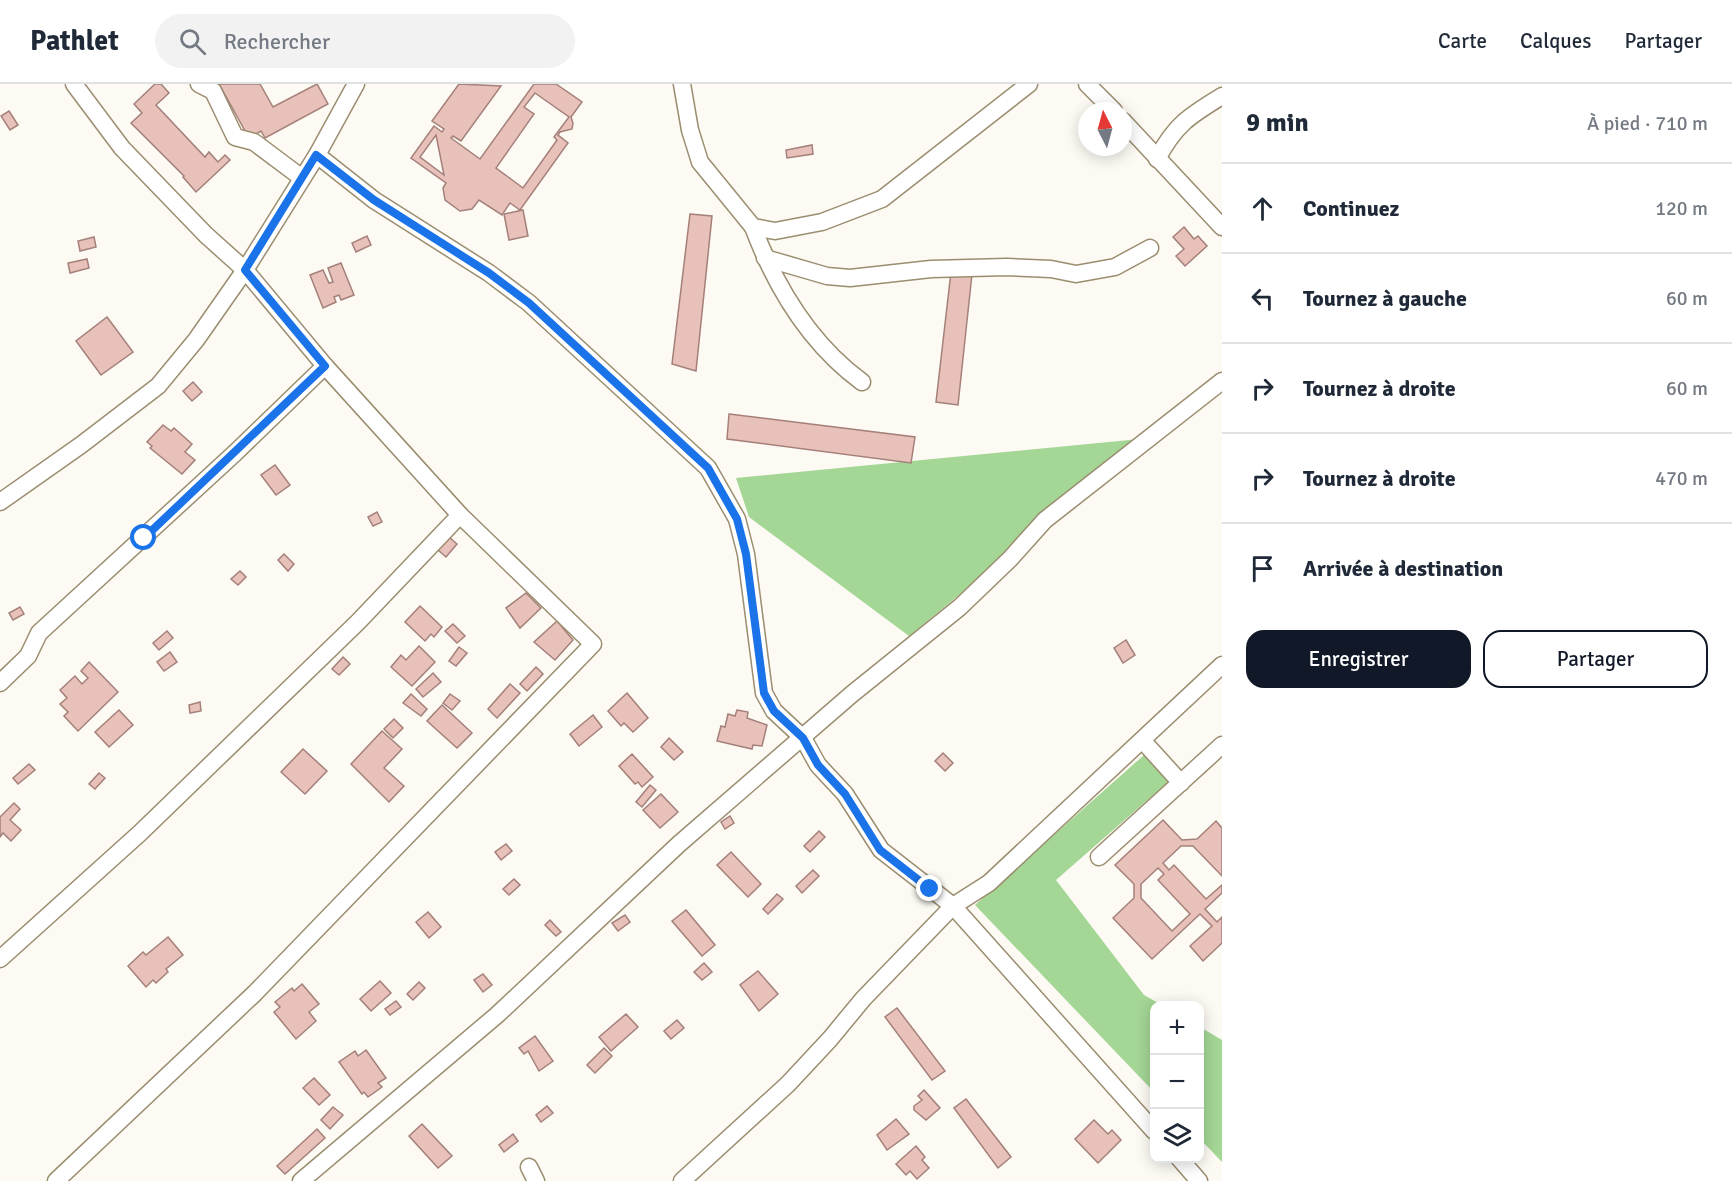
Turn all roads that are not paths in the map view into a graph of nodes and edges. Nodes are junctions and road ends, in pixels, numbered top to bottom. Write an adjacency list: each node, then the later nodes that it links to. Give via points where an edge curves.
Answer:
1 (74, 84): 17 (street, via 122,148)
2 (199, 84): 12 (street, via 213,91 235,137 254,142)
3 (356, 84): 10 (street)
4 (682, 84): 13 (street, via 700,162)
5 (1029, 84): 13 (street, via 882,199 822,222 775,231)
6 (1087, 84): 8 (street)
7 (1218, 92): 11 (street, via 1176,127)
8 (1105, 102)
9 (1132, 132): 11 (street)
10 (316, 155): 12 (street); 25 (street, via 374,200 523,298 708,468 737,519 746,554 764,693 774,711)
11 (1157, 159): 14 (street)
12 (302, 178): 17 (street)
13 (753, 227): 16 (street)
14 (1222, 227)
15 (1150, 248): 16 (street, via 1115,267 1076,274 1007,267 931,269 850,278 828,276)
16 (765, 258): 20 (street, via 815,342)
17 (245, 270): 18 (street); 21 (street, via 158,386)
18 (325, 366): 22 (street); 24 (street, via 39,633 28,656)
19 (1222, 381): 25 (street, via 1045,520 960,607)
20 (862, 382)
21 (0, 501)
22 (460, 515): 31 (street, via 358,622); 34 (street, via 593,644 255,993)
23 (1222, 665): 26 (street)
24 (0, 683)
25 (803, 738): 30 (street, via 880,850); 35 (street, via 679,844 496,1015)
26 (1143, 741): 28 (street); 30 (street, via 989,884)
27 (1222, 745): 28 (street)
28 (1181, 783): 29 (street)
29 (1099, 857)
30 (953, 906): 32 (street); 36 (street, via 788,1084)
31 (0, 959)
32 (1150, 1125)
33 (1183, 1163): 37 (street)
34 (56, 1181)
35 (301, 1181)
36 (682, 1181)
37 (1199, 1181)

